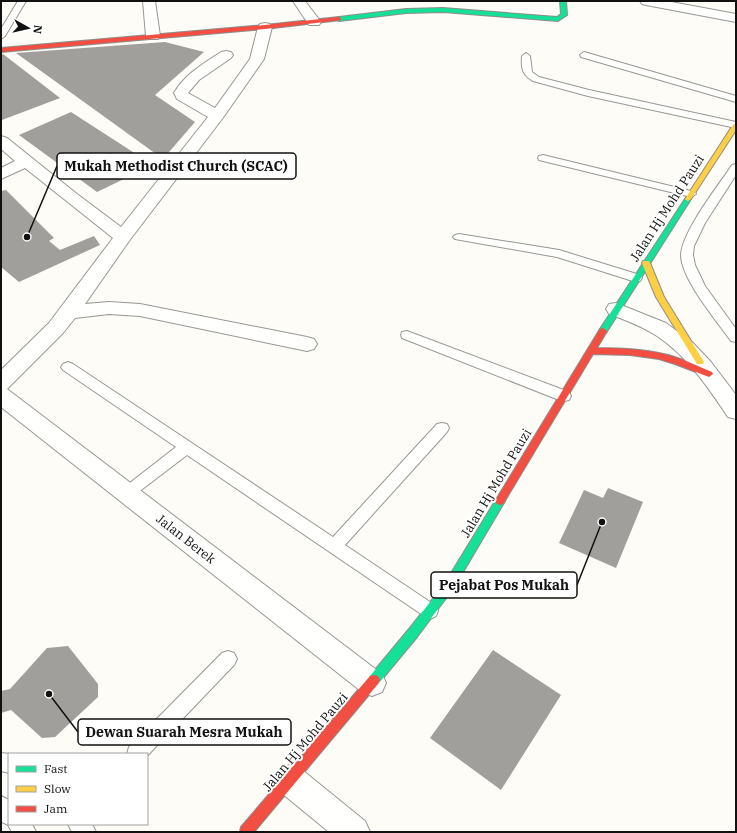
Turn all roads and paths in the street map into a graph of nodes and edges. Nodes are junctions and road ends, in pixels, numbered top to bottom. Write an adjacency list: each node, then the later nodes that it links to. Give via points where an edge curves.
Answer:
1 (22, 1): 9 (lane)
2 (149, 1): 10 (street)
3 (299, 1): 7 (street)
4 (563, 1): 7 (street, via 564,15 558,19 424,10)
5 (646, 1): 6 (street)
6 (736, 18)
7 (314, 22): 8 (street)
8 (265, 27): 10 (street); 16 (street, via 257,60)
9 (1, 36)
10 (153, 36): 11 (street)
11 (1, 50)
12 (226, 55): 16 (street, via 196,76 181,92 182,96)
13 (584, 55): 15 (lane)
14 (526, 56): 17 (lane, via 526,70 530,77 536,79)
15 (736, 99)
16 (217, 116): 24 (street)
17 (736, 125): 23 (street, Jalan Hj Mohd Pauzi)
18 (1, 141): 20 (street)
19 (543, 158): 23 (lane)
20 (25, 162): 22 (street); 24 (street)
21 (736, 167): 31 (lane, via 698,224 687,252 690,269 698,284)
22 (1, 174)
23 (691, 194): 26 (street, Jalan Hj Mohd Pauzi)
24 (123, 237): 29 (street)
25 (459, 237): 27 (lane, via 560,254)
26 (646, 263): 27 (street, Jalan Hj Mohd Pauzi); 35 (street, via 660,296)
27 (636, 278): 28 (street, Jalan Hj Mohd Pauzi)
28 (616, 309): 33 (street, Jalan Hj Mohd Pauzi); 35 (street, via 663,330 690,351)
29 (69, 312): 32 (street, via 109,308 140,310); 36 (street)
30 (407, 335): 38 (lane)
31 (736, 338)
32 (307, 344)
33 (591, 351): 35 (street, via 655,355); 38 (street, Jalan Hj Mohd Pauzi)
34 (68, 367): 41 (lane)
35 (704, 368): 39 (street)
36 (1, 383)
37 (1, 395): 42 (street, Jalan Berek)
38 (564, 396): 44 (street, Jalan Hj Mohd Pauzi, via 449,586)
39 (736, 412)
40 (442, 428): 43 (lane)
41 (187, 447): 42 (lane); 43 (lane)
42 (127, 493): 46 (street, Jalan Berek)
43 (335, 545): 44 (lane)
44 (430, 611): 46 (street, Jalan Hj Mohd Pauzi)
45 (228, 659): 47 (lane)
46 (372, 683): 48 (street, Jalan Hj Mohd Pauzi)
47 (137, 753)
48 (290, 780): 49 (street, Jalan Hj Mohd Pauzi); 50 (street)
49 (246, 832)
50 (354, 832)

